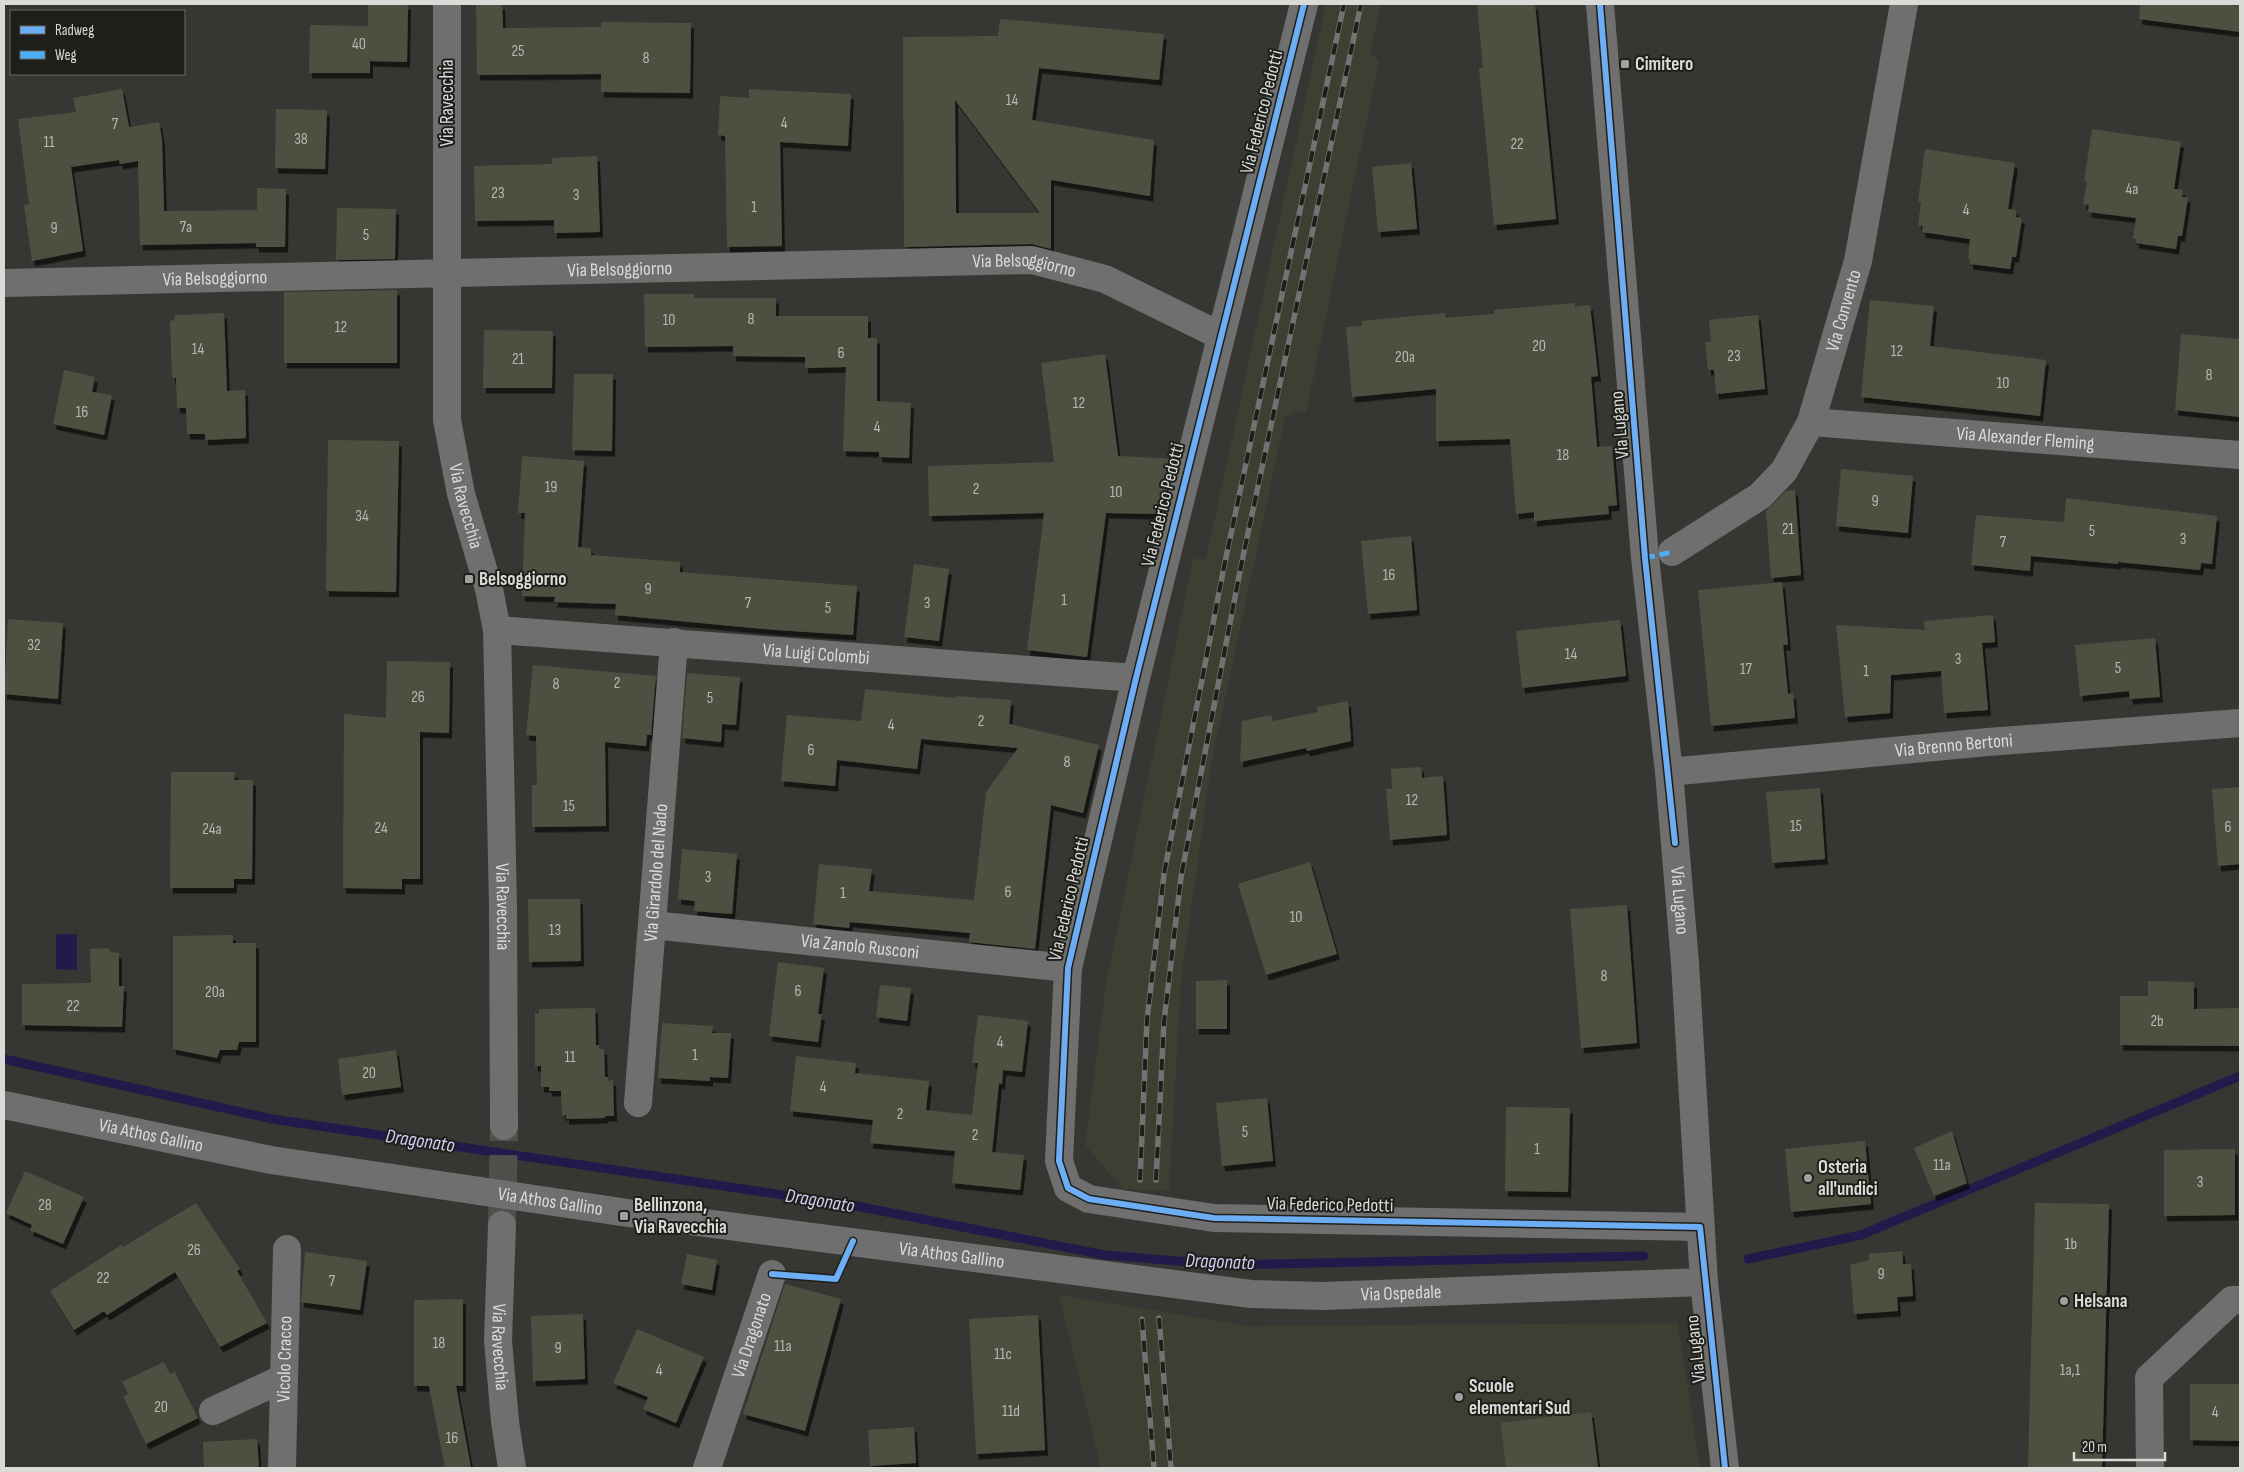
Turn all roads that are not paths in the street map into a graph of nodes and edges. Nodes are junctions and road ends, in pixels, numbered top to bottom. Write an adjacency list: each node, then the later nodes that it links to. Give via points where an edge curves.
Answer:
1 (447, 4): 5 (street, Via Ravecchia)
2 (1304, 4): 7 (street, Via Federico Pedotti)
3 (1600, 4): 15 (street, Via Lugano, via 1645,549)
4 (1904, 4): 8 (street, Via Convento, via 1858,261)
5 (446, 272): 6 (street, Via Belsoggiorno); 7 (street, Via Belsoggiorno, via 1032,260 1105,279); 11 (street, Via Ravecchia, via 447,420 461,494 489,589)
6 (4, 282)
7 (1221, 336): 13 (street, Via Federico Pedotti)
8 (1812, 422): 9 (street, Via Alexander Fleming); 10 (street, Via Convento, via 1784,471 1760,496)
9 (2240, 455)
10 (1672, 552)
11 (497, 630): 12 (street, Via Luigi Colombi); 20 (street, Via Ravecchia)
12 (674, 642): 13 (street, Via Luigi Colombi); 16 (street, Via Girardolo del Nado)
13 (1136, 678): 17 (street, Via Federico Pedotti)
14 (2240, 723): 15 (street, Via Brenno Bertoni, via 1988,742)
15 (1669, 772): 22 (street, Via Lugano, via 1685,963)
16 (652, 926): 17 (street, Via Zanolo Rusconi); 18 (street, Via Girardolo del Nado)
17 (1068, 968): 22 (street, Via Federico Pedotti, via 1059,1162 1068,1188 1089,1199 1214,1218)
18 (638, 1103)
19 (4, 1105): 25 (street, Via Athos Gallino, via 281,1161 628,1213)
20 (504, 1126)
21 (502, 1225): 31 (street, Via Ravecchia, via 498,1340)
22 (1700, 1227): 26 (street, Via Lugano)
23 (287, 1249): 28 (street, Vicolo Cracco)
24 (772, 1274): 32 (street, Via Dragonato)
25 (1100, 1274): 26 (street, Via Ospedale, via 1251,1294 1323,1296)
26 (1704, 1282): 33 (street, Via Lugano)
27 (2240, 1300): 34 (street, via 2232,1300 2149,1378)
28 (284, 1378): 29 (street); 30 (street, Vicolo Cracco)
29 (213, 1411)
30 (282, 1468)
31 (512, 1468)
32 (707, 1468)
33 (1725, 1468)
34 (2150, 1468)

